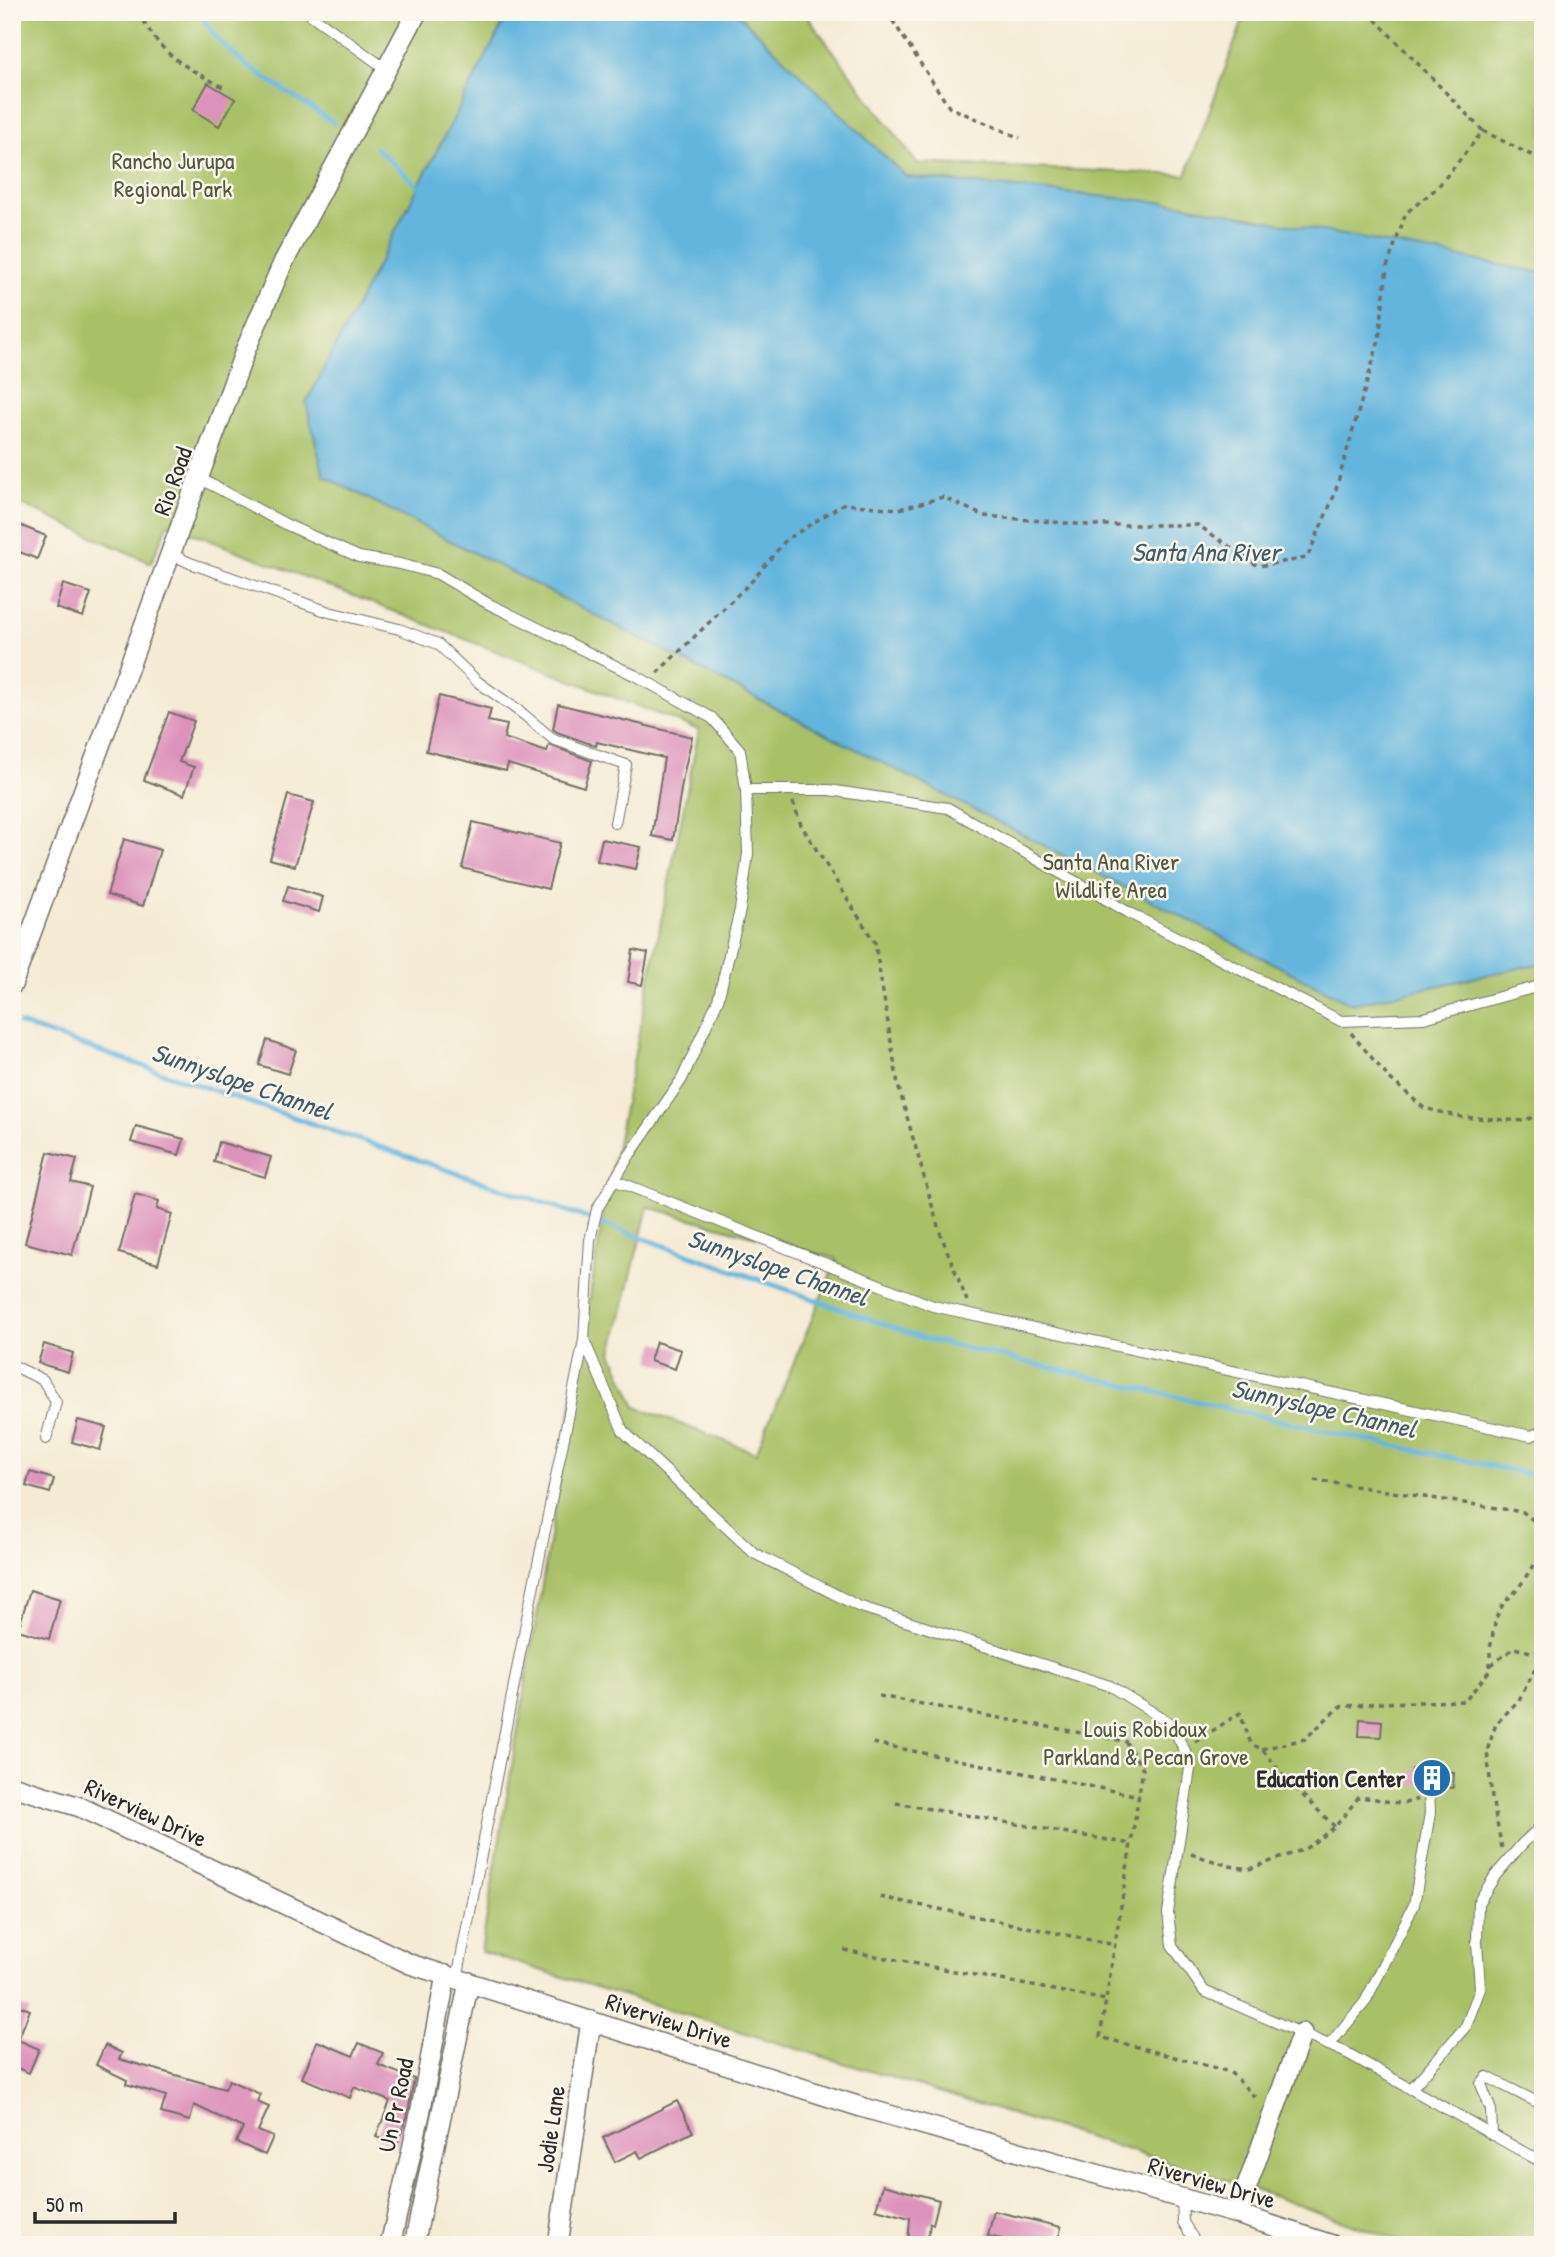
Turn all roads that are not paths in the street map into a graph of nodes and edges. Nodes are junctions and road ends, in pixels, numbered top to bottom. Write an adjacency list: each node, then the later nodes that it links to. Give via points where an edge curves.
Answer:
1 (307, 12): 3 (lane)
2 (417, 12): 3 (street, Rio Road)
3 (386, 69): 4 (street, Rio Road, via 283,263)
4 (199, 478): 5 (street, Rio Road); 6 (lane, via 359,557 438,574 649,682 712,718 740,750)
5 (172, 554): 7 (lane, via 329,612 438,644 478,682 553,739 626,765); 8 (street, Rio Road)
6 (747, 790): 9 (lane, via 829,790 948,808 1133,915 1341,1021 1424,1018); 10 (lane, via 748,854 740,911 718,1000 682,1079)
7 (615, 823)
8 (12, 985)
9 (1543, 985)
10 (614, 1180): 11 (lane, via 597,1209 590,1240); 13 (lane, via 933,1306 1531,1436)
11 (584, 1340): 18 (lane); 20 (lane, via 623,1431 754,1553 858,1606 1110,1686 1170,1723 1191,1762 1168,1913 1172,1945 1204,1991)
12 (12, 1365): 14 (lane, via 43,1380 56,1402)
13 (1543, 1431)
14 (46, 1439)
15 (1429, 1784): 21 (lane, via 1430,1813 1414,1905 1365,2002)
16 (12, 1786): 18 (street, Riverview Drive, via 80,1807 410,1964)
17 (1543, 1825): 22 (lane, via 1523,1843 1478,1903 1480,1989 1466,2026)
18 (457, 1979): 19 (street, Riverview Drive); 28 (street, Un Pr Road); 29 (street)
19 (591, 2021): 26 (street, Riverview Drive, via 861,2107); 30 (street, Jodie Lane)
20 (1302, 2033): 21 (lane); 27 (street)
21 (1329, 2045): 22 (lane)
22 (1411, 2089): 24 (lane)
23 (1543, 2105): 24 (lane, via 1487,2077 1481,2084 1491,2110)
24 (1492, 2135): 25 (lane)
25 (1543, 2163)
26 (1182, 2198): 27 (street, Riverview Drive); 31 (lane, via 1183,2222)
27 (1237, 2214): 32 (street, Riverview Drive)
28 (390, 2245)
29 (414, 2245)
30 (558, 2245)
31 (1197, 2245)
32 (1332, 2245)

